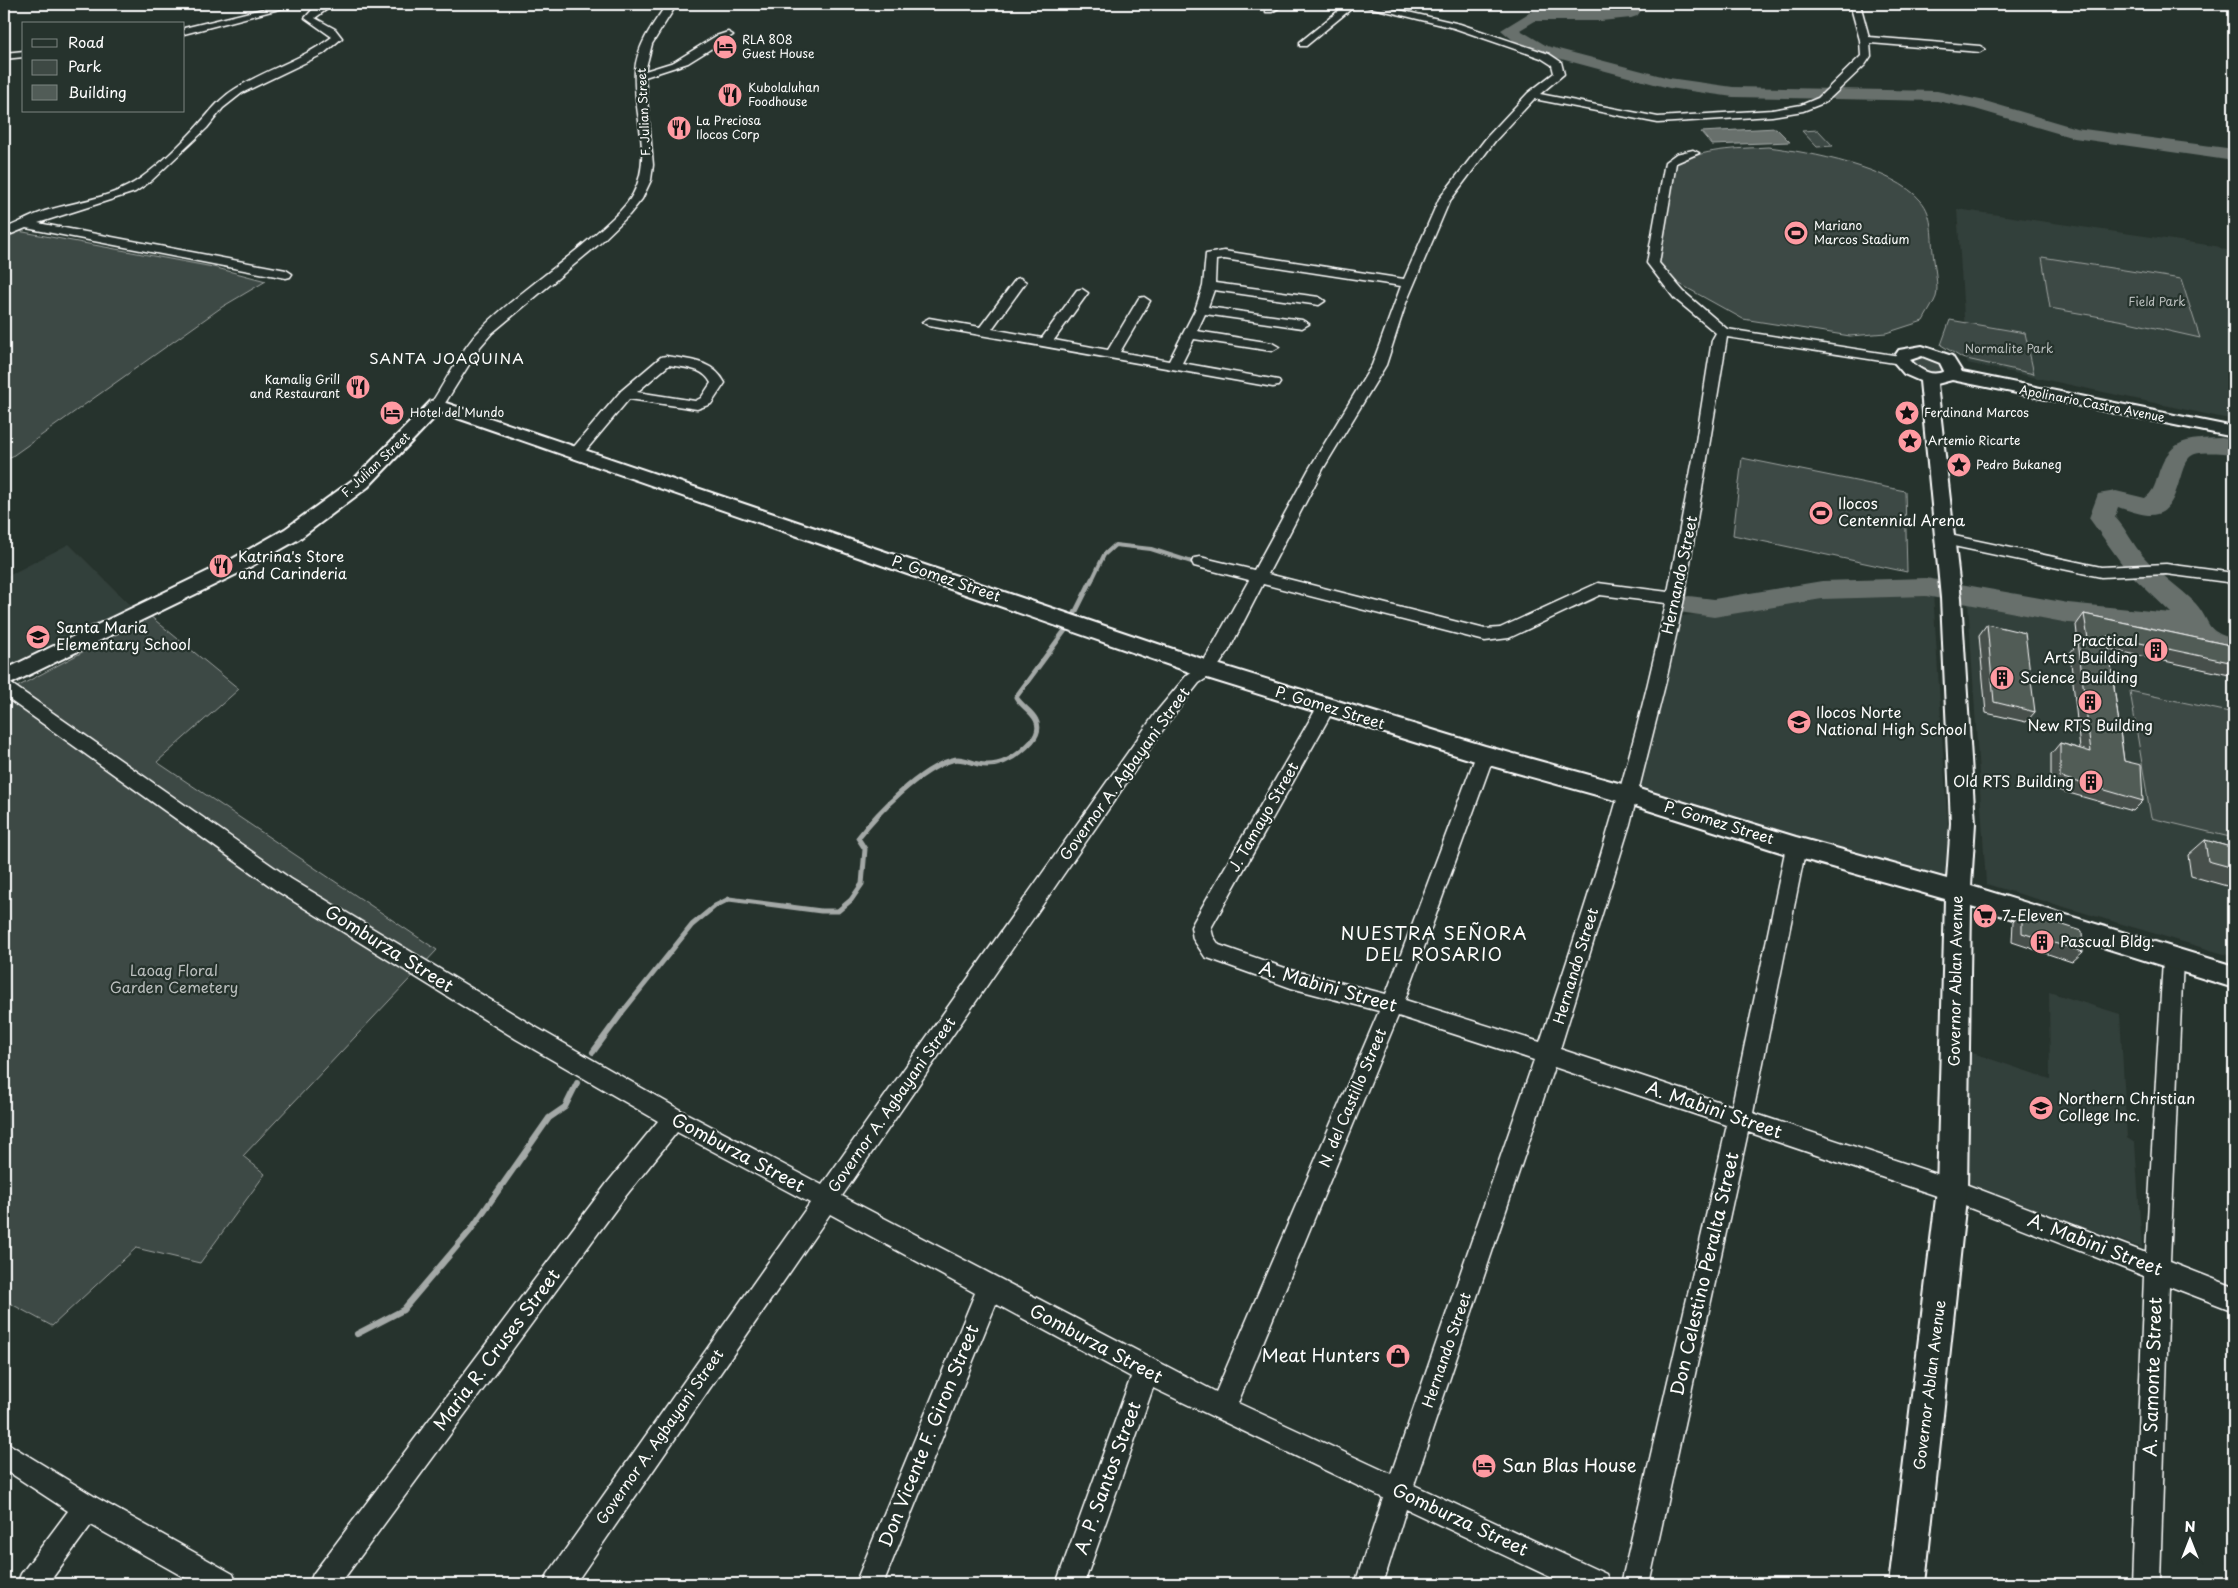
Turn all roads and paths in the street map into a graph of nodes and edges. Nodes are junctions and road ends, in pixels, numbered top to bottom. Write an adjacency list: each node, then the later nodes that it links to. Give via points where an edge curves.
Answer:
1 (293, 4): 9 (street)
2 (329, 4): 19 (street, via 310,18 335,34 335,41 319,52 238,90 138,186)
3 (672, 4): 16 (street, F. Julian Street, via 651,34 642,58)
4 (1280, 4): 8 (street)
5 (1352, 4): 12 (street)
6 (1362, 4): 17 (street, Governor A. Agbayani Street, via 1457,26 1553,60 1560,68 1559,74)
7 (1855, 4): 11 (street)
8 (1269, 10)
9 (185, 31)
10 (728, 36): 16 (street, via 716,38 682,62 657,73)
11 (1865, 40): 13 (street); 17 (street, via 1866,56 1829,95 1805,108 1658,120)
12 (1303, 44)
13 (1980, 49)
14 (22, 54): 15 (street)
15 (4, 56)
16 (640, 76): 43 (street, F. Julian Street, via 648,140 646,176 639,194 597,240 486,331)
17 (1532, 95): 23 (street, Governor A. Agbayani Street, via 1491,139 1443,201)
18 (1693, 154): 32 (street, via 1680,156 1672,162 1653,263 1679,295)
19 (21, 224): 20 (street); 21 (street)
20 (4, 233)
21 (286, 274)
22 (1020, 282): 31 (street)
23 (1408, 283): 24 (street, via 1216,255 1209,260); 49 (street, Governor A. Agbayani Street, via 1379,365 1336,434)
24 (1208, 286): 27 (street); 28 (street)
25 (1082, 293): 34 (street)
26 (1144, 301): 36 (street)
27 (1319, 301)
28 (1201, 310): 30 (street); 33 (street)
29 (929, 322): 31 (street)
30 (1302, 324)
31 (983, 332): 34 (street)
32 (1723, 332): 37 (street); 51 (street, Hernando Street, via 1719,340 1704,453)
33 (1188, 334): 35 (street); 38 (street)
34 (1045, 344): 36 (street)
35 (1272, 347)
36 (1111, 355): 38 (street)
37 (1901, 360): 39 (main road, via 1909,352 1922,351 1942,358); 40 (main road, via 1913,372)
38 (1173, 367): 41 (street)
39 (1951, 370): 40 (main road, via 1942,378); 44 (main road, Apolinario Castro Avenue); 45 (main road, Apolinario Castro Avenue)
40 (1928, 378): 47 (main road, Governor Ablan Avenue)
41 (1273, 383)
42 (626, 394): 42 (street, via 697,404 706,401 718,383 712,372 702,367 666,360); 46 (street)
43 (437, 405): 46 (main road, P. Gomez Street); 53 (main road, F. Julian Street, via 361,482 292,534 234,567)
44 (2234, 424)
45 (2234, 432)
46 (577, 452): 52 (main road, P. Gomez Street)
47 (1945, 539): 50 (street, via 2101,572 2166,569); 59 (main road, Governor Ablan Avenue, via 1951,593 1963,823)
48 (1200, 562): 49 (street)
49 (1260, 578): 51 (street, via 1484,635 1504,634 1598,589); 52 (street, Governor A. Agbayani Street)
50 (2234, 578)
51 (1676, 599): 57 (street, Hernando Street)
52 (1207, 670): 55 (main road, P. Gomez Street); 68 (street, Governor A. Agbayani Street, via 1193,679 1163,716)
53 (4, 679)
54 (4, 687): 65 (street, Gomburza Street, via 284,884 524,1032)
55 (1326, 707): 56 (main road, P. Gomez Street); 60 (street, J. Tamayo Street)
56 (1485, 755): 57 (main road, P. Gomez Street); 63 (street, N. del Castillo Street)
57 (1629, 795): 58 (main road, P. Gomez Street); 64 (street, Hernando Street)
58 (1796, 846): 59 (main road, P. Gomez Street); 66 (street, Don Celestino Peralta Street)
59 (1958, 892): 61 (main road, P. Gomez Street); 67 (main road, Governor Ablan Avenue)
60 (1201, 927): 63 (street, A. Mabini Street, via 1203,939 1212,951 1291,978)
61 (2174, 959): 62 (main road, P. Gomez Street); 69 (street, A. Samonte Street)
62 (2234, 977)
63 (1392, 1005): 64 (street, A. Mabini Street); 73 (street, N. del Castillo Street)
64 (1548, 1054): 66 (street, A. Mabini Street); 75 (street, Hernando Street)
65 (674, 1118): 68 (street, Gomburza Street); 79 (street, Maria R. Cruses Street, via 616,1190)
66 (1740, 1119): 67 (street, A. Mabini Street); 85 (street, Don Celestino Peralta Street)
67 (1952, 1190): 69 (street, A. Mabini Street); 86 (main road, Governor Ablan Avenue)
68 (826, 1200): 70 (street, Gomburza Street); 80 (street, Governor A. Agbayani Street)
69 (2157, 1269): 71 (street, A. Mabini Street); 87 (street, A. Samonte Street)
70 (990, 1287): 72 (street, Gomburza Street); 81 (street, Don Vicente F. Giron Street)
71 (2234, 1299)
72 (1146, 1371): 73 (street, Gomburza Street); 82 (street, A. P. Santos Street)
73 (1222, 1409): 75 (street, Gomburza Street)
74 (4, 1454): 76 (street)
75 (1398, 1490): 83 (street, Hernando Street); 84 (street, Gomburza Street)
76 (87, 1508): 77 (street); 78 (street)
77 (31, 1584)
78 (223, 1584)
79 (324, 1584)
80 (558, 1584)
81 (869, 1584)
82 (1070, 1584)
83 (1369, 1584)
84 (1596, 1584)
85 (1635, 1584)
86 (1907, 1584)
87 (2146, 1584)

